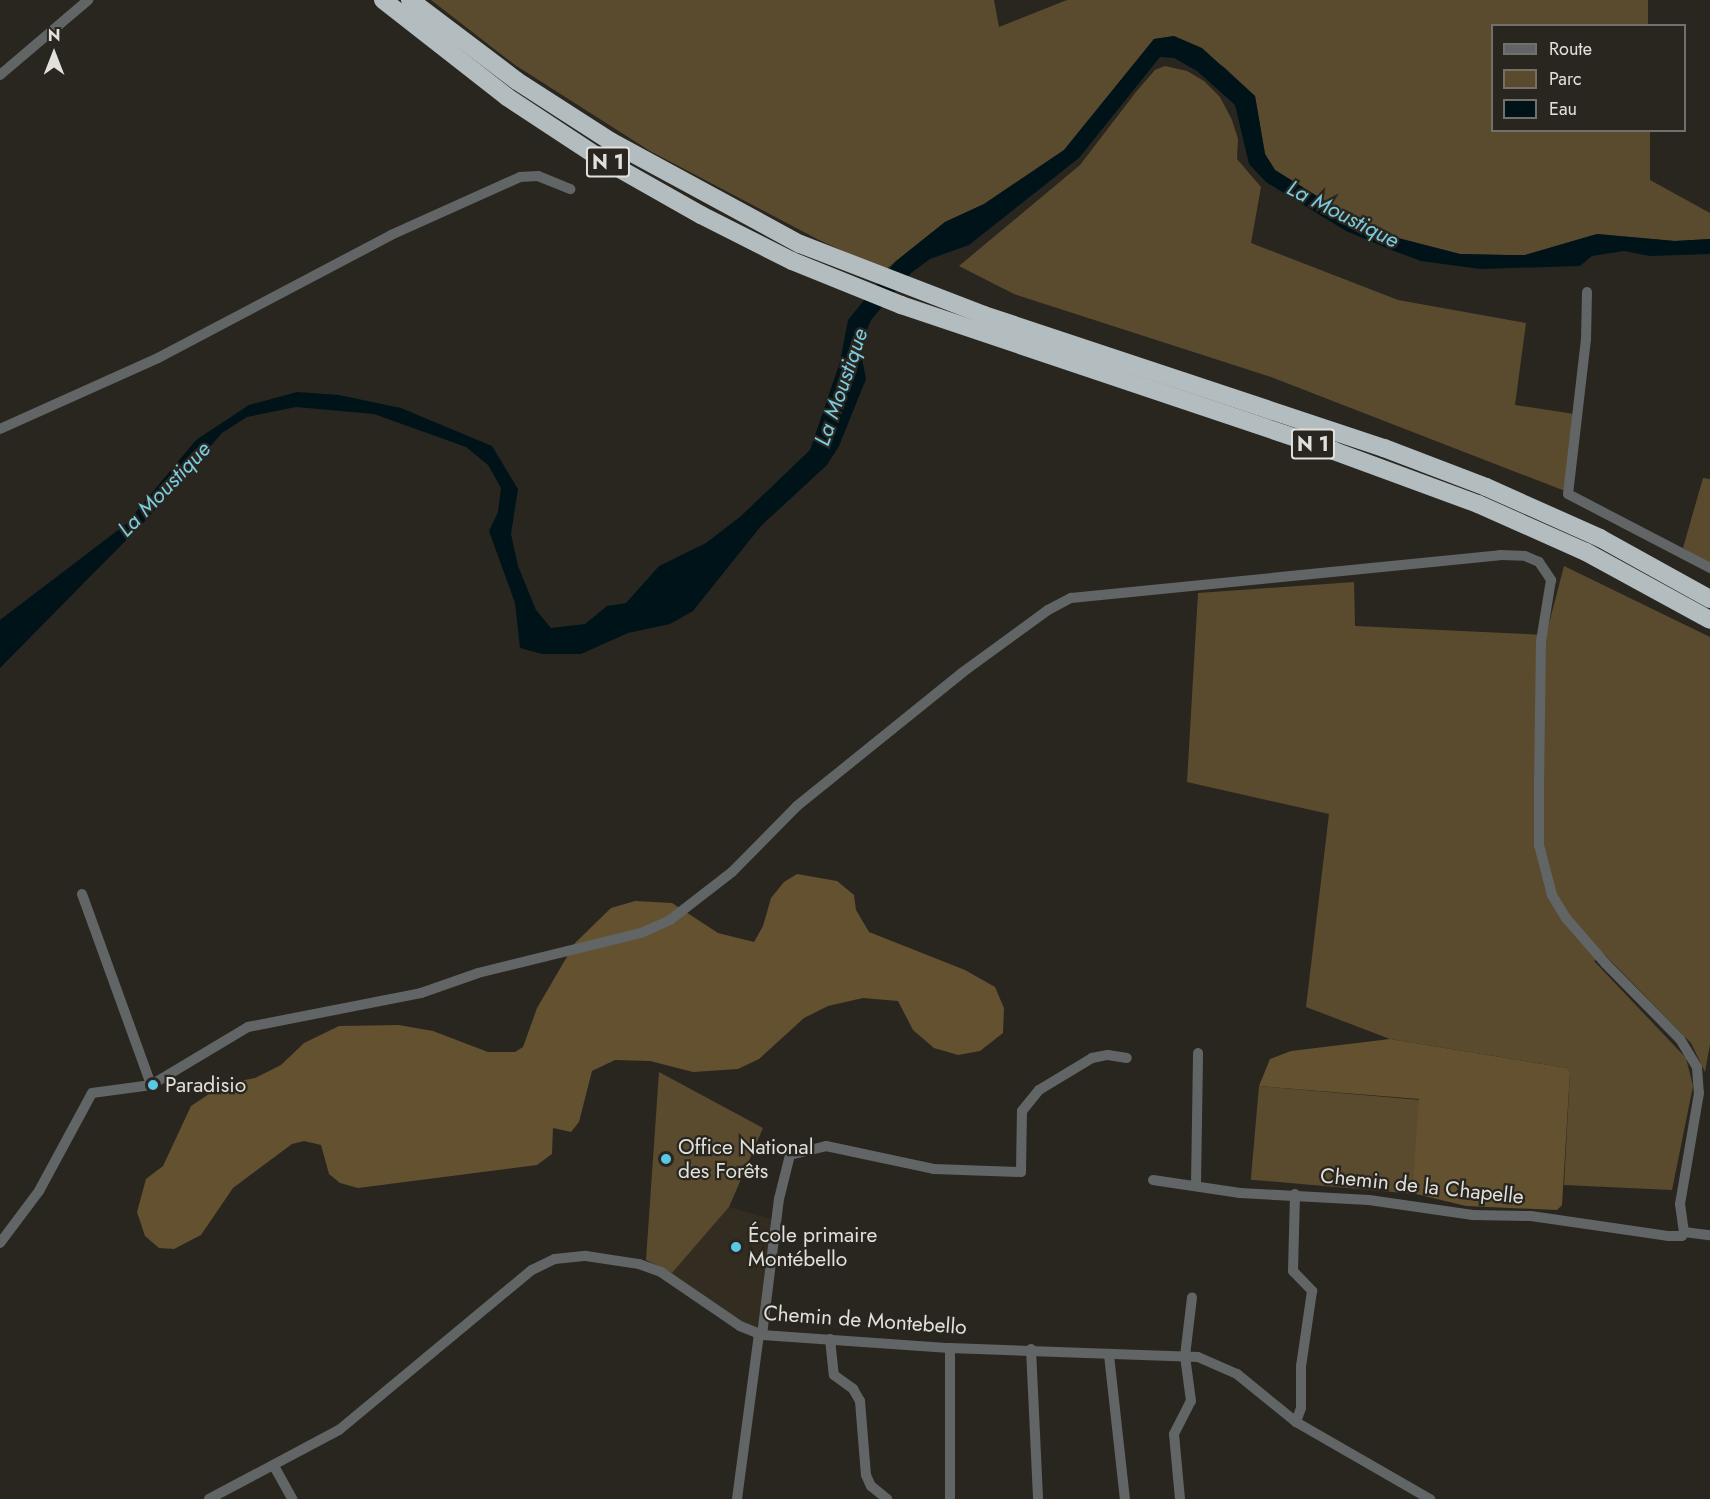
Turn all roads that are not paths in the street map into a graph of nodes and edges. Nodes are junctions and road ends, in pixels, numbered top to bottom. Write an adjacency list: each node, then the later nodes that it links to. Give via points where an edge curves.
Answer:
1 (88, 0): 4 (street)
2 (383, 0): 10 (highway, N 1, via 507,97 595,155 701,215 901,305 1334,451 1478,504 1586,552)
3 (410, 0): 9 (highway, N 1, via 517,81 610,141 771,229 918,291 1384,448 1486,487 1600,538)
4 (0, 75)
5 (570, 189): 7 (street, via 538,176 520,177 391,235 158,358)
6 (1587, 292): 8 (street, via 1586,339 1568,494)
7 (0, 429)
8 (1710, 568)
9 (1710, 599)
10 (1710, 620)
11 (82, 894): 14 (street)
12 (1198, 1053): 16 (street)
13 (1127, 1058): 22 (street, via 1092,1058 1039,1090 1022,1111 1021,1172 934,1169 826,1146 790,1155 779,1199)
14 (152, 1085): 18 (street, via 248,1028 421,993 478,973 641,933 670,920 732,872 796,806 963,672 1048,610 1071,598 1500,555 1525,556 1539,562 1551,580 1541,641 1539,781 1544,870 1566,918 1680,1039 1697,1067 1698,1093 1680,1204); 20 (street, via 98,1089 87,1097 39,1191)
15 (1153, 1180): 16 (street, Chemin de la Chapelle)
16 (1196, 1184): 17 (street, Chemin de la Chapelle, via 1240,1192)
17 (1295, 1194): 18 (street, Chemin de la Chapelle, via 1473,1215 1531,1216 1668,1236 1682,1236); 28 (street, via 1293,1271 1312,1291 1301,1366 1301,1408)
18 (1684, 1232): 19 (street, Chemin de la Chapelle)
19 (1710, 1235)
20 (0, 1243)
21 (1192, 1298): 27 (street)
22 (760, 1334): 23 (street, Chemin de Montebello); 29 (street, Chemin de Montebello, via 740,1326 661,1272 609,1258 555,1259 532,1270 444,1340 360,1415); 32 (street)
23 (830, 1339): 24 (street, Chemin de Montebello); 33 (street, via 834,1375 853,1389 860,1401 866,1475 871,1486)
24 (950, 1348): 25 (street, Chemin de Montebello); 34 (street)
25 (1031, 1349): 26 (street, Chemin de Montebello); 35 (street)
26 (1109, 1354): 27 (street, Chemin de Montebello); 36 (street)
27 (1185, 1356): 28 (street, Chemin de Montebello, via 1237,1374); 37 (street, via 1192,1393 1174,1434)
28 (1296, 1422): 38 (street, Chemin de Montebello)
29 (274, 1466): 30 (street, Chemin de Montebello); 31 (street)
30 (209, 1499)
31 (292, 1499)
32 (737, 1499)
33 (887, 1499)
34 (950, 1499)
35 (1038, 1499)
36 (1125, 1499)
37 (1180, 1499)
38 (1430, 1499)

